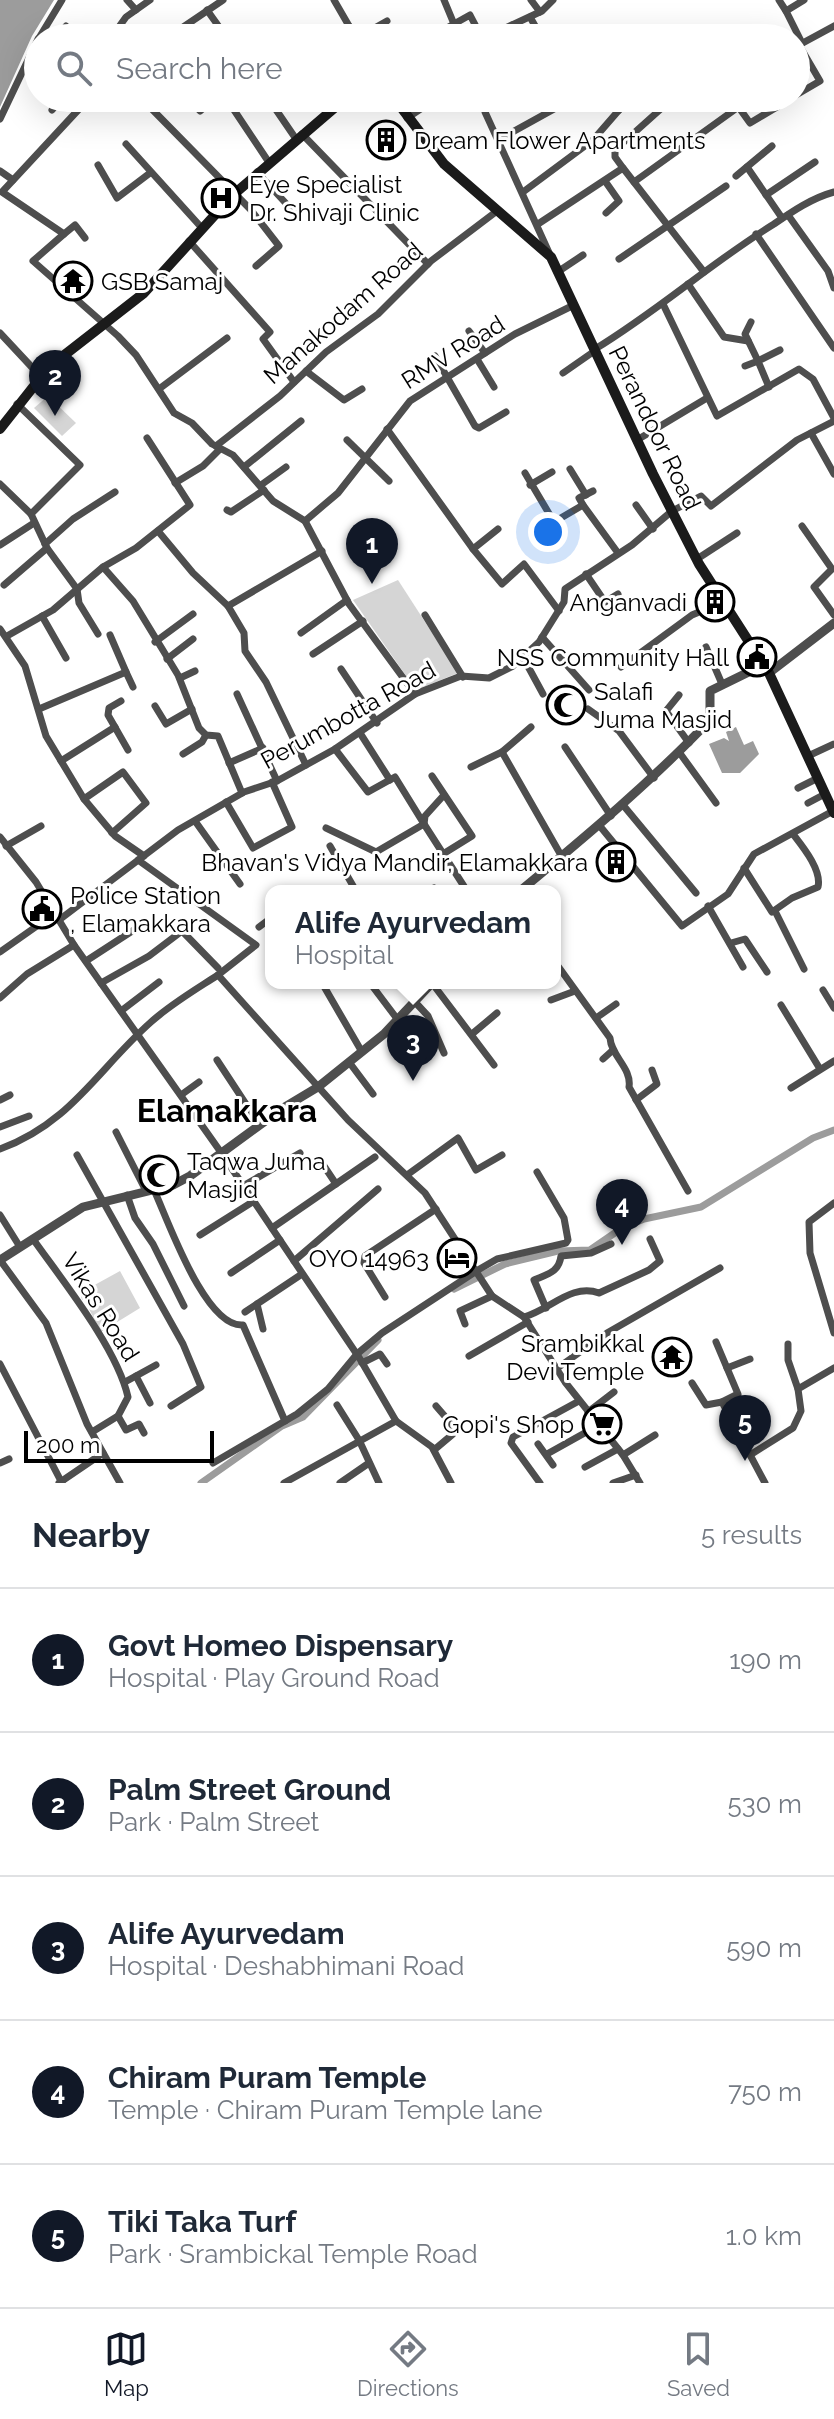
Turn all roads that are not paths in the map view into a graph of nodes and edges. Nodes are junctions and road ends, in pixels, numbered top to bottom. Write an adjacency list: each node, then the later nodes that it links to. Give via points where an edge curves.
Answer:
1 (62, 0): 17 (street)
2 (127, 0): 11 (street)
3 (150, 0): 11 (street)
4 (223, 0): 12 (street)
5 (334, 0): 21 (street)
6 (444, 0): 23 (street)
7 (531, 0): 14 (street)
8 (553, 0): 14 (street)
9 (779, 0): 13 (street)
10 (804, 0): 13 (street)
11 (136, 10): 18 (street)
12 (207, 10): 19 (street); 20 (street)
13 (786, 11): 27 (street)
14 (540, 12): 15 (street)
15 (530, 17): 25 (street); 26 (street)
16 (387, 21): 22 (street)
17 (47, 24)
18 (121, 24)
19 (187, 24)
20 (217, 24)
21 (348, 24)
22 (382, 24)
23 (454, 24): 24 (street, via 470,15)
24 (475, 24)
25 (514, 24)
26 (534, 24)
27 (791, 24)
28 (834, 26): 29 (street)
29 (810, 39)
30 (810, 64): 32 (street, via 820,81)
31 (24, 68): 48 (street)
32 (810, 87)
33 (76, 112): 62 (street)
34 (154, 112): 68 (street)
35 (235, 112): 53 (street)
36 (279, 112): 49 (street)
37 (329, 112): 49 (main road)
38 (403, 112): 47 (main road, Perandoor Road)
39 (416, 112): 47 (street)
40 (485, 112): 50 (street)
41 (549, 112): 50 (street)
42 (617, 112): 66 (street, via 593,140)
43 (657, 112): 57 (street, via 615,150)
44 (731, 112): 64 (street)
45 (740, 112): 46 (street, via 750,123)
46 (769, 112)
47 (407, 118): 71 (main road, Perandoor Road, via 444,164)
48 (0, 119)
49 (299, 136): 53 (main road); 84 (street, via 333,162)
50 (498, 140): 66 (street)
51 (126, 144): 60 (street)
52 (772, 146): 56 (street)
53 (268, 161): 59 (main road)
54 (815, 162): 69 (street)
55 (98, 165): 60 (street, via 117,198)
56 (747, 167): 61 (street); 69 (street)
57 (623, 168): 63 (street); 64 (street)
58 (0, 171): 62 (street)
59 (257, 172): 68 (main road); 70 (street)
60 (150, 173): 76 (street)
61 (736, 176)
62 (13, 180): 77 (street, via 2,192)
63 (605, 181): 72 (street, via 619,201); 74 (street)
64 (634, 182): 75 (street)
65 (726, 186): 75 (street)
66 (523, 192): 74 (street)
67 (833, 194): 73 (street)
68 (233, 195): 76 (main road); 85 (street, via 279,246)
69 (766, 195): 73 (street)
70 (293, 211)
71 (497, 211): 82 (main road, Perandoor Road); 84 (street, Manakodam Road)
72 (606, 213)
73 (785, 216): 78 (street); 89 (street, via 828,271)
74 (538, 224): 82 (street)
75 (668, 225): 83 (street); 87 (street)
76 (201, 227): 80 (main road)
77 (64, 234): 79 (street, via 75,225); 93 (street, via 33,261)
78 (756, 234): 87 (street); 98 (street)
79 (85, 238)
80 (189, 241): 93 (main road, via 144,293); 110 (street, via 270,332 263,339)
81 (583, 255): 86 (street)
82 (551, 257): 86 (main road, Perandoor Road)
83 (619, 259)
84 (428, 264): 106 (street, Manakodam Road, via 378,314)
85 (256, 266)
86 (559, 271): 91 (main road, Perandoor Road)
87 (704, 272): 88 (street)
88 (688, 284): 90 (street); 97 (street, via 724,337)
89 (834, 288)
90 (663, 304): 99 (street); 115 (street)
91 (574, 305): 99 (main road, Perandoor Road); 101 (street, RMV Road)
92 (751, 322): 97 (street, via 745,327)
93 (105, 324): 108 (main road); 113 (street, via 136,355)
94 (469, 331): 101 (street)
95 (0, 333): 108 (street)
96 (227, 338): 113 (street)
97 (748, 341): 104 (street)
98 (834, 348)
99 (595, 350): 107 (street); 125 (main road, Perandoor Road)
100 (780, 350): 104 (street)
101 (485, 353): 103 (street, RMV Road)
102 (435, 356): 109 (street)
103 (477, 359): 109 (street, RMV Road); 111 (street)
104 (758, 361): 105 (street); 112 (street)
105 (745, 366)
106 (306, 371): 110 (street, Manakodam Road); 114 (street, via 344,400)
107 (563, 373)
108 (41, 377): 116 (main road)
109 (447, 379): 117 (street, via 479,428); 121 (street, RMV Road, via 410,401)
110 (294, 382): 126 (street, Manakodam Road)
111 (494, 387)
112 (769, 387): 115 (street, via 717,416); 120 (street, via 799,369 813,379)
113 (159, 389): 126 (street, via 174,413)
114 (362, 389)
115 (707, 398): 125 (street)
116 (17, 404): 118 (main road); 144 (street, via 80,465)
117 (506, 412)
118 (2, 421)
119 (301, 421): 128 (street)
120 (832, 421): 122 (street)
121 (387, 429): 127 (street, RMV Road); 153 (street)
122 (811, 433): 133 (street); 143 (street, via 711,506 701,496)
123 (147, 438): 135 (street)
124 (347, 440): 127 (street)
125 (637, 440): 143 (main road, Perandoor Road)
126 (218, 447): 128 (street); 135 (street, Manakodam Road, via 203,466)
127 (367, 458): 134 (street); 145 (street, RMV Road)
128 (244, 467): 138 (street)
129 (286, 467): 138 (street)
130 (570, 469): 140 (street, via 589,493 579,498)
131 (552, 472): 137 (street)
132 (525, 473): 137 (street)
133 (834, 474)
134 (389, 481)
135 (175, 483): 149 (street, via 190,505)
136 (0, 484): 144 (street)
137 (530, 485): 140 (street, via 554,522)
138 (263, 487): 142 (street); 145 (street, via 286,512)
139 (115, 492): 152 (street, via 73,519)
140 (583, 505): 155 (street)
141 (636, 505): 148 (street)
142 (227, 510)
143 (672, 511): 148 (street, Perumbotta Road); 156 (main road, Perandoor Road)
144 (32, 519): 151 (street); 152 (street)
145 (305, 521): 154 (street)
146 (802, 526): 168 (street, via 832,569 814,587)
147 (498, 529): 153 (street)
148 (653, 529): 155 (street, Perumbotta Road)
149 (158, 531): 157 (street); 164 (street)
150 (737, 533): 156 (street)
151 (0, 545)
152 (46, 546): 159 (street); 160 (street)
153 (473, 549): 165 (street, via 502,584 524,564)
154 (322, 551): 162 (street); 164 (street)
155 (618, 553): 158 (street, Perumbotta Road)
156 (697, 559): 163 (main road, Perandoor Road)
157 (103, 567): 160 (street); 179 (street, via 133,601)
158 (586, 574): 161 (street, via 605,602); 165 (street, Perumbotta Road, via 565,589)
159 (4, 585)
160 (77, 589): 169 (street); 174 (street, via 79,603)
161 (618, 594)
162 (347, 600): 170 (street); 173 (street)
163 (723, 602): 185 (street, via 692,615); 187 (main road, Perandoor Road)
164 (228, 606): 221 (street, via 244,633 245,651)
165 (559, 611): 177 (street, Perumbotta Road)
166 (193, 614): 179 (street)
167 (425, 615): 190 (street)
168 (834, 615)
169 (42, 616): 176 (street); 182 (street)
170 (363, 621): 181 (street); 196 (street)
171 (834, 623): 187 (street)
172 (0, 629): 176 (street)
173 (301, 633)
174 (98, 634)
175 (110, 635): 189 (street)
176 (7, 636): 201 (street, via 25,666)
177 (542, 637): 184 (street, Perumbotta Road); 194 (street)
178 (193, 639): 183 (street)
179 (155, 642): 183 (street)
180 (706, 647): 192 (street)
181 (313, 654)
182 (66, 658)
183 (167, 659): 191 (street)
184 (524, 659): 190 (street, Perumbotta Road, via 489,678); 197 (street)
185 (621, 667)
186 (341, 669): 204 (street)
187 (766, 669): 192 (street); 218 (main road, Perandoor Road)
188 (195, 671): 191 (street)
189 (126, 672): 193 (street); 201 (street)
190 (463, 677): 196 (street, Perumbotta Road)
191 (180, 678): 202 (street)
192 (722, 684): 209 (street, via 708,696 710,720)
193 (133, 687)
194 (589, 690)
195 (237, 694): 212 (street)
196 (415, 694): 204 (street, Perumbotta Road)
197 (543, 694)
198 (679, 695): 209 (street, via 666,711)
199 (121, 701): 205 (street, via 109,708)
200 (155, 706): 202 (street, via 166,724)
201 (39, 709): 219 (street, via 46,736)
202 (192, 709): 208 (street)
203 (588, 709): 224 (street, via 619,731)
204 (377, 723): 207 (street, Perumbotta Road)
205 (115, 727): 214 (street); 219 (street)
206 (531, 727): 215 (street)
207 (360, 733): 213 (street, Perumbotta Road); 226 (street)
208 (206, 735): 217 (street); 220 (street, via 218,736)
209 (689, 743): 216 (street)
210 (834, 744): 218 (street)
211 (565, 747): 238 (street)
212 (263, 748): 220 (street); 227 (street)
213 (335, 749): 221 (street, Perumbotta Road); 226 (street, via 368,792)
214 (128, 750)
215 (502, 752): 222 (street); 250 (street)
216 (679, 752): 224 (street); 234 (street)
217 (183, 754)
218 (808, 756): 225 (main road, Perandoor Road)
219 (61, 761): 232 (street)
220 (229, 763): 229 (street)
221 (306, 765): 227 (street, Perumbotta Road)
222 (471, 767)
223 (432, 776): 231 (street)
224 (654, 778): 236 (street)
225 (818, 778): 228 (street); 230 (main road, Perandoor Road)
226 (390, 780): 240 (street, via 395,777)
227 (274, 782): 229 (street, Perumbotta Road); 233 (street, via 292,827 253,848)
228 (798, 788)
229 (242, 793): 233 (street, Perumbotta Road)
230 (825, 794): 235 (street); 237 (main road, Perandoor Road)
231 (444, 795): 240 (street); 249 (street, via 472,836)
232 (84, 799): 244 (street); 244 (street, via 123,772 146,803)
233 (226, 802): 239 (street, Perumbotta Road)
234 (716, 803)
235 (808, 803)
236 (623, 805): 238 (street); 257 (street)
237 (834, 812): 245 (street)
238 (611, 816): 241 (street)
239 (195, 821): 251 (street, Perumbotta Road); 253 (street)
240 (424, 824): 243 (street, via 376,852); 249 (street)
241 (599, 825): 250 (street); 258 (street, via 682,926)
242 (41, 826): 247 (street)
243 (326, 828)
244 (112, 833): 251 (street)
245 (793, 834): 252 (street, via 754,854); 259 (street, via 820,884)
246 (0, 837): 247 (street)
247 (6, 846): 260 (street)
248 (330, 846): 254 (street)
249 (443, 854): 255 (street)
250 (562, 857): 256 (street)
251 (141, 858): 260 (street, Perumbotta Road); 271 (street, via 256,945)
252 (744, 868): 258 (street, via 728,894); 259 (street)
253 (240, 884)
254 (353, 885)
255 (463, 885)
256 (527, 885)
257 (696, 893)
258 (708, 906): 264 (street)
259 (775, 911): 269 (street)
260 (57, 917): 265 (street); 266 (street, Perumbotta Road)
261 (265, 922): 263 (street)
262 (143, 924): 267 (street)
263 (259, 927)
264 (731, 943): 268 (street); 272 (street, via 745,939)
265 (74, 945): 267 (street); 283 (street)
266 (0, 952)
267 (86, 961): 274 (street)
268 (743, 967)
269 (804, 969)
270 (561, 971): 281 (street)
271 (218, 972): 274 (street, via 182,931); 294 (street); 306 (street)
272 (767, 972)
273 (159, 982): 289 (street)
274 (101, 983): 289 (street)
275 (325, 989): 296 (street)
276 (375, 989): 292 (street)
277 (422, 989): 282 (street)
278 (427, 989): 282 (street)
279 (437, 989): 293 (street)
280 (823, 990): 288 (street)
281 (575, 991): 284 (street); 291 (street)
282 (424, 992): 285 (street)
283 (0, 998)
284 (551, 1000)
285 (415, 1002): 292 (street); 297 (street, via 428,1016)
286 (616, 1004): 291 (street)
287 (781, 1005): 303 (street)
288 (834, 1008)
289 (121, 1011): 294 (street)
290 (497, 1013): 293 (street)
291 (596, 1018): 295 (street)
292 (398, 1020): 296 (street)
293 (472, 1034): 302 (street)
294 (138, 1035): 310 (street); 317 (street, via 66,1112)
295 (613, 1050): 298 (street); 312 (street, via 629,1075)
296 (362, 1052): 301 (street)
297 (444, 1053)
298 (603, 1059)
299 (217, 1060): 314 (street)
300 (834, 1061): 303 (street)
301 (349, 1062): 306 (street); 308 (street)
302 (494, 1065)
303 (820, 1069): 307 (street)
304 (652, 1070): 312 (street, via 657,1084)
305 (199, 1082): 310 (street)
306 (318, 1087): 314 (street); 325 (street)
307 (791, 1088)
308 (373, 1094)
309 (10, 1095): 311 (street)
310 (181, 1095): 318 (street)
311 (0, 1100)
312 (636, 1100): 330 (street)
313 (29, 1116): 315 (street)
314 (259, 1124): 318 (street)
315 (0, 1127)
316 (116, 1132): 329 (street)
317 (0, 1149)
318 (220, 1151): 327 (street); 329 (street, via 190,1176)
319 (300, 1153): 327 (street)
320 (77, 1155): 332 (street)
321 (502, 1155): 325 (street, via 476,1170 458,1138)
322 (375, 1157): 326 (street)
323 (324, 1166): 326 (street)
324 (537, 1172): 347 (street, via 564,1218 568,1240 497,1259)
325 (407, 1175): 335 (street)
326 (336, 1184): 337 (street)
327 (243, 1186): 333 (street)
328 (378, 1189): 345 (street)
329 (150, 1190): 331 (street); 385 (street, via 209,1304 233,1326 243,1325)
330 (688, 1191)
331 (127, 1195): 332 (street); 353 (street)
332 (99, 1201): 339 (street); 381 (street, via 183,1344 201,1387)
333 (254, 1201): 337 (street); 338 (street)
334 (834, 1203): 357 (street, via 809,1222 810,1253)
335 (436, 1209): 347 (street); 351 (street, via 364,1258)
336 (0, 1215): 343 (street)
337 (272, 1228): 341 (street)
338 (200, 1235)
339 (33, 1239): 343 (street); 373 (street, Vikas Road)
340 (650, 1239): 354 (street, via 660,1261 649,1270 599,1293 570,1293)
341 (280, 1240): 345 (street); 348 (street)
342 (611, 1244): 354 (street, via 591,1253 561,1256 560,1266 534,1280)
343 (20, 1247): 344 (street)
344 (0, 1260): 388 (street, via 46,1323)
345 (294, 1261): 349 (street)
346 (720, 1268): 371 (street)
347 (478, 1270): 350 (street); 365 (street, via 382,1333)
348 (231, 1273)
349 (302, 1274): 352 (street); 365 (street)
350 (492, 1296): 356 (street); 358 (street, via 460,1311)
351 (385, 1297)
352 (257, 1304): 355 (street); 359 (street)
353 (184, 1306)
354 (546, 1308): 356 (street)
355 (245, 1312)
356 (526, 1319): 363 (street); 371 (street)
357 (832, 1319): 360 (street)
358 (465, 1324)
359 (263, 1329)
360 (834, 1333)
361 (716, 1342): 369 (street)
362 (788, 1344): 375 (street)
363 (469, 1356)
364 (750, 1359): 369 (street)
365 (361, 1362): 367 (street, via 380,1354); 385 (street); 386 (street)
366 (0, 1364): 405 (street)
367 (387, 1364)
368 (156, 1365): 372 (street)
369 (727, 1368): 378 (street, via 738,1394)
370 (834, 1368): 375 (street)
371 (556, 1369): 377 (street)
372 (136, 1376): 373 (street); 379 (street)
373 (125, 1382): 384 (street, Vikas Road, via 128,1397)
374 (692, 1383): 378 (street, via 706,1405)
375 (798, 1389): 397 (street, via 801,1411 793,1428)
376 (614, 1392): 383 (street)
377 (579, 1401): 383 (street); 411 (street, via 513,1437 515,1452)
378 (722, 1402): 397 (street)
379 (150, 1403)
380 (337, 1405): 391 (street)
381 (171, 1406)
382 (436, 1406): 393 (street, via 453,1434)
383 (588, 1412): 387 (street)
384 (118, 1416): 388 (street); 389 (street, via 126,1430 139,1424)
385 (285, 1421): 400 (street)
386 (396, 1421): 391 (street); 393 (street)
387 (599, 1425): 394 (street); 396 (street)
388 (92, 1432): 395 (street)
389 (144, 1433)
390 (655, 1435): 394 (street)
391 (359, 1440): 401 (street); 407 (street)
392 (538, 1444): 396 (street)
393 (434, 1450): 410 (street)
394 (621, 1452): 403 (street); 404 (street)
395 (103, 1453): 405 (street); 406 (street)
396 (547, 1454): 402 (street)
397 (750, 1455): 413 (street)
398 (9, 1459): 399 (street)
399 (0, 1463)
400 (213, 1463)
401 (369, 1463): 408 (street); 409 (street)
402 (553, 1465)
403 (585, 1467)
404 (638, 1479): 412 (street)
405 (61, 1483)
406 (120, 1483)
407 (284, 1483)
408 (340, 1483)
409 (379, 1483)
410 (451, 1483)
411 (540, 1483)
412 (613, 1483)
413 (765, 1483)

